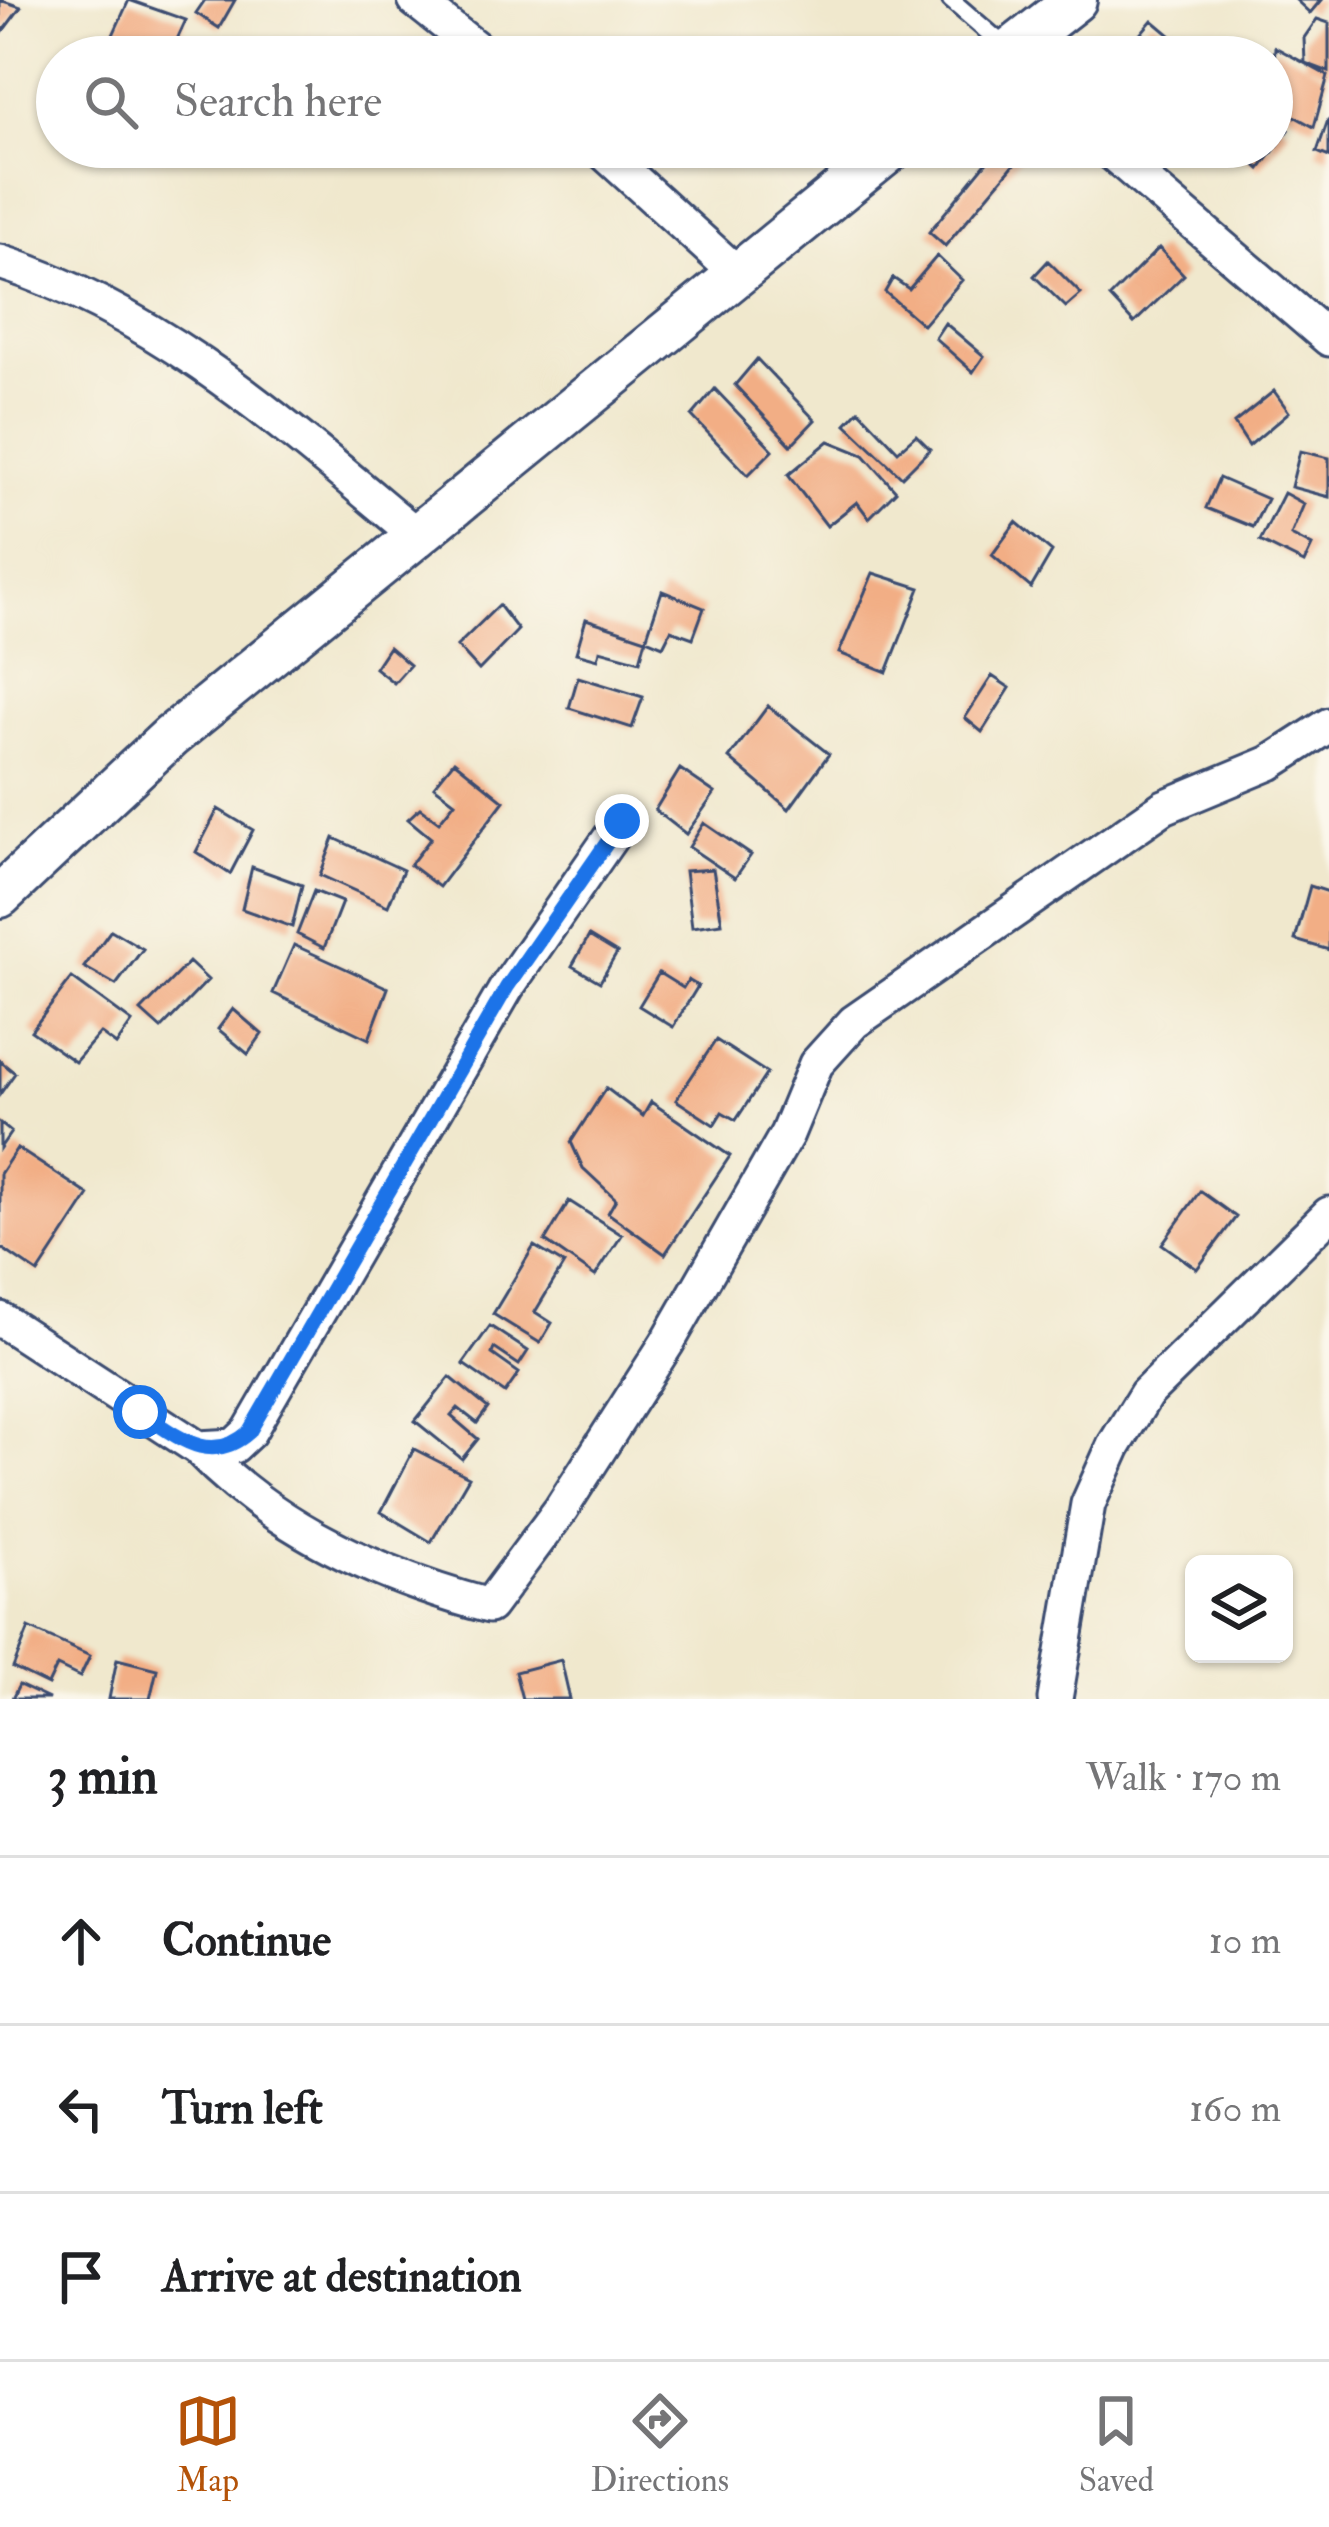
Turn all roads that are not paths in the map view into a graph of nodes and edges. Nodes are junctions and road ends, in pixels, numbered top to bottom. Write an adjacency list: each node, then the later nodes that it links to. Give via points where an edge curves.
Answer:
1 (415, 0): 4 (street)
2 (951, 0): 5 (lane)
3 (1075, 0): 6 (street)
4 (460, 36)
5 (989, 36)
6 (1032, 36)
7 (621, 168): 11 (street)
8 (869, 168): 11 (street)
9 (1130, 168): 12 (street)
10 (0, 262): 13 (street, via 65,284 172,345 271,414)
11 (740, 276): 13 (street)
12 (1329, 339)
13 (420, 538): 16 (street, via 170,736)
14 (1329, 725): 19 (street, via 1270,763 1148,818 854,1022 816,1064 787,1135 668,1343 489,1606 293,1527 241,1493)
15 (622, 821): 19 (street, via 507,987 249,1432 233,1446)
16 (0, 896)
17 (1329, 1214): 20 (street, via 1146,1394 1114,1446 1088,1504)
18 (0, 1319): 19 (street)
19 (198, 1448)
20 (1055, 1699)

